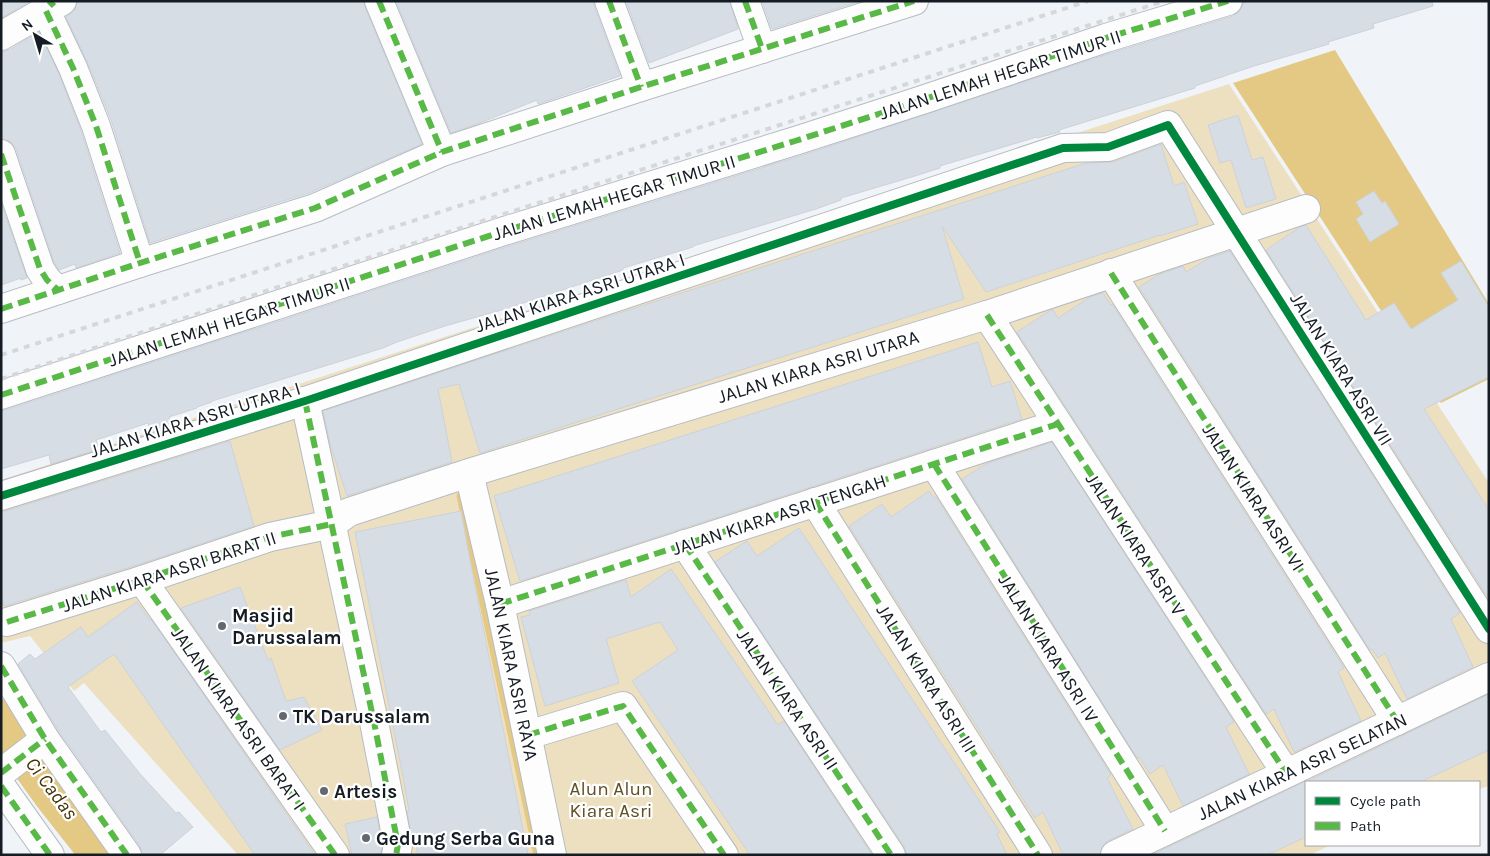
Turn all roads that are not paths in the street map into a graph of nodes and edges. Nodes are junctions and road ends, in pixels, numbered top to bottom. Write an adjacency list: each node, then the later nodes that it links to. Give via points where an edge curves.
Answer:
1 (608, 1): 9 (street)
2 (745, 1): 8 (street)
3 (913, 1): 8 (street)
4 (1228, 1): 20 (street, JALAN LEMAH HEGAR TIMUR II)
5 (379, 2): 11 (street)
6 (53, 5): 7 (street); 15 (street)
7 (1, 36)
8 (762, 50): 9 (street)
9 (641, 87): 11 (street)
10 (1168, 125): 14 (street, JALAN KIARA ASRI VII); 21 (street, JALAN KIARA ASRI UTARA I, via 1108,147 1063,148)
11 (442, 152): 15 (street, via 315,208)
12 (1, 154): 17 (street, via 40,269)
13 (1306, 209): 14 (street, JALAN KIARA ASRI UTARA)
14 (1236, 232): 16 (street, JALAN KIARA ASRI UTARA); 32 (street, JALAN KIARA ASRI VII)
15 (140, 262): 17 (street)
16 (1111, 274): 19 (street, JALAN KIARA ASRI UTARA); 35 (street, JALAN KIARA ASRI VI)
17 (58, 290): 18 (street)
18 (1, 309)
19 (987, 314): 22 (street, JALAN KIARA ASRI V); 24 (street, JALAN KIARA ASRI UTARA)
20 (1, 395)
21 (305, 401): 25 (street, JALAN KIARA ASRI UTARA I); 27 (street)
22 (1058, 424): 23 (street, JALAN KIARA ASRI TENGAH); 38 (street, JALAN KIARA ASRI V)
23 (934, 464): 26 (street, JALAN KIARA ASRI TENGAH); 40 (street, JALAN KIARA ASRI IV)
24 (469, 473): 27 (street, JALAN KIARA ASRI UTARA, via 349,512); 30 (street, JALAN KIARA ASRI RAYA)
25 (1, 496)
26 (816, 502): 28 (street, JALAN KIARA ASRI TENGAH); 48 (street, JALAN KIARA ASRI III)
27 (332, 524): 29 (street, JALAN KIARA ASRI BARAT II, via 270,537); 44 (street, via 398,845)
28 (685, 544): 30 (street, JALAN KIARA ASRI TENGAH); 47 (street, JALAN KIARA ASRI II)
29 (142, 580): 31 (street, JALAN KIARA ASRI BARAT II); 43 (street, JALAN KIARA ASRI BARAT I)
30 (500, 604): 36 (street, JALAN KIARA ASRI RAYA)
31 (7, 622)
32 (1489, 629)
33 (1, 666): 37 (street)
34 (1489, 677): 35 (street, JALAN KIARA ASRI SELATAN)
35 (1397, 720): 38 (street, JALAN KIARA ASRI SELATAN)
36 (528, 735): 45 (street, JALAN KIARA ASRI RAYA); 46 (street, via 623,706)
37 (43, 740): 39 (street); 42 (street)
38 (1286, 773): 40 (street, JALAN KIARA ASRI SELATAN)
39 (4, 775): 41 (street)
40 (1165, 831): 49 (street, JALAN KIARA ASRI SELATAN)
41 (50, 855)
42 (127, 855)
43 (335, 855)
44 (396, 855)
45 (552, 855)
46 (724, 855)
47 (891, 855)
48 (1038, 855)
49 (1115, 855)

